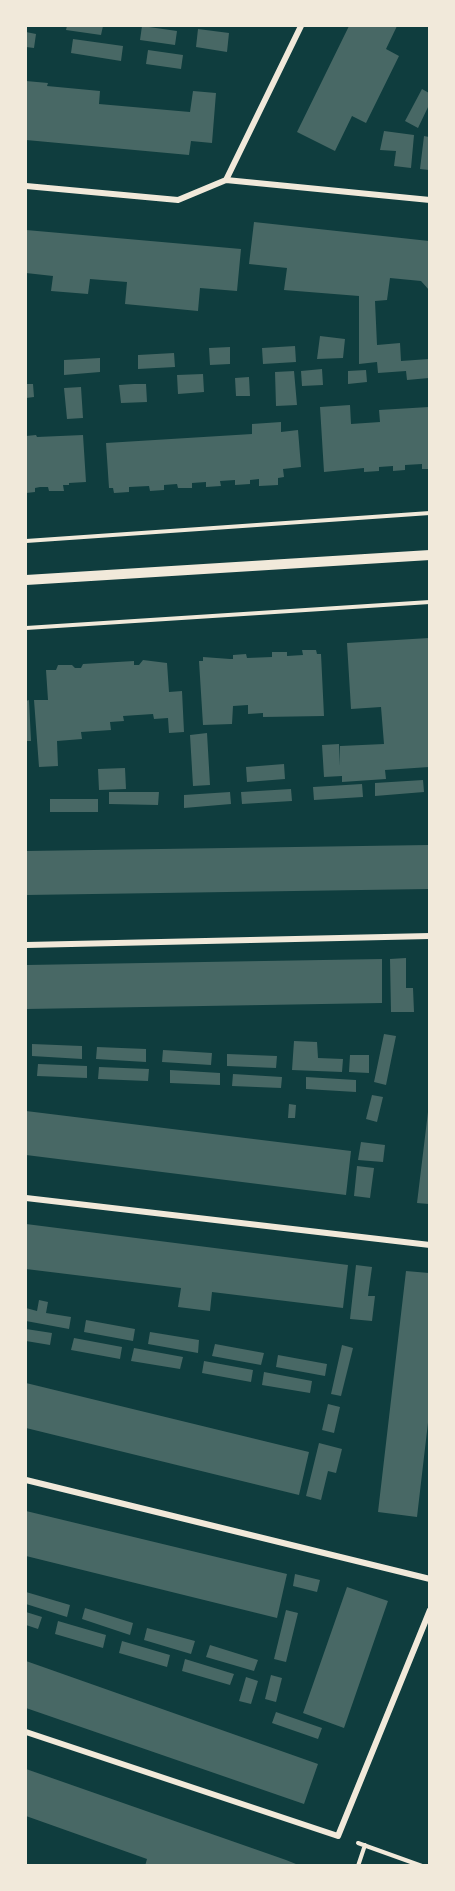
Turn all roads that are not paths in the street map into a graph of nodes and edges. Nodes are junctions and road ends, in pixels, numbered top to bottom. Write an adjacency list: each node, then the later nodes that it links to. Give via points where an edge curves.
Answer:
1 (301, 26): 2 (street)
2 (226, 180): 3 (street, via 178,200); 4 (street)
3 (26, 186)
4 (429, 200)
5 (429, 555): 6 (street)
6 (26, 580)
7 (429, 936): 8 (street)
8 (26, 945)
9 (26, 1198): 10 (street)
10 (429, 1245)
11 (26, 1480): 12 (street)
12 (429, 1579)
13 (429, 1610): 14 (street, via 338,1836)
14 (26, 1732)

